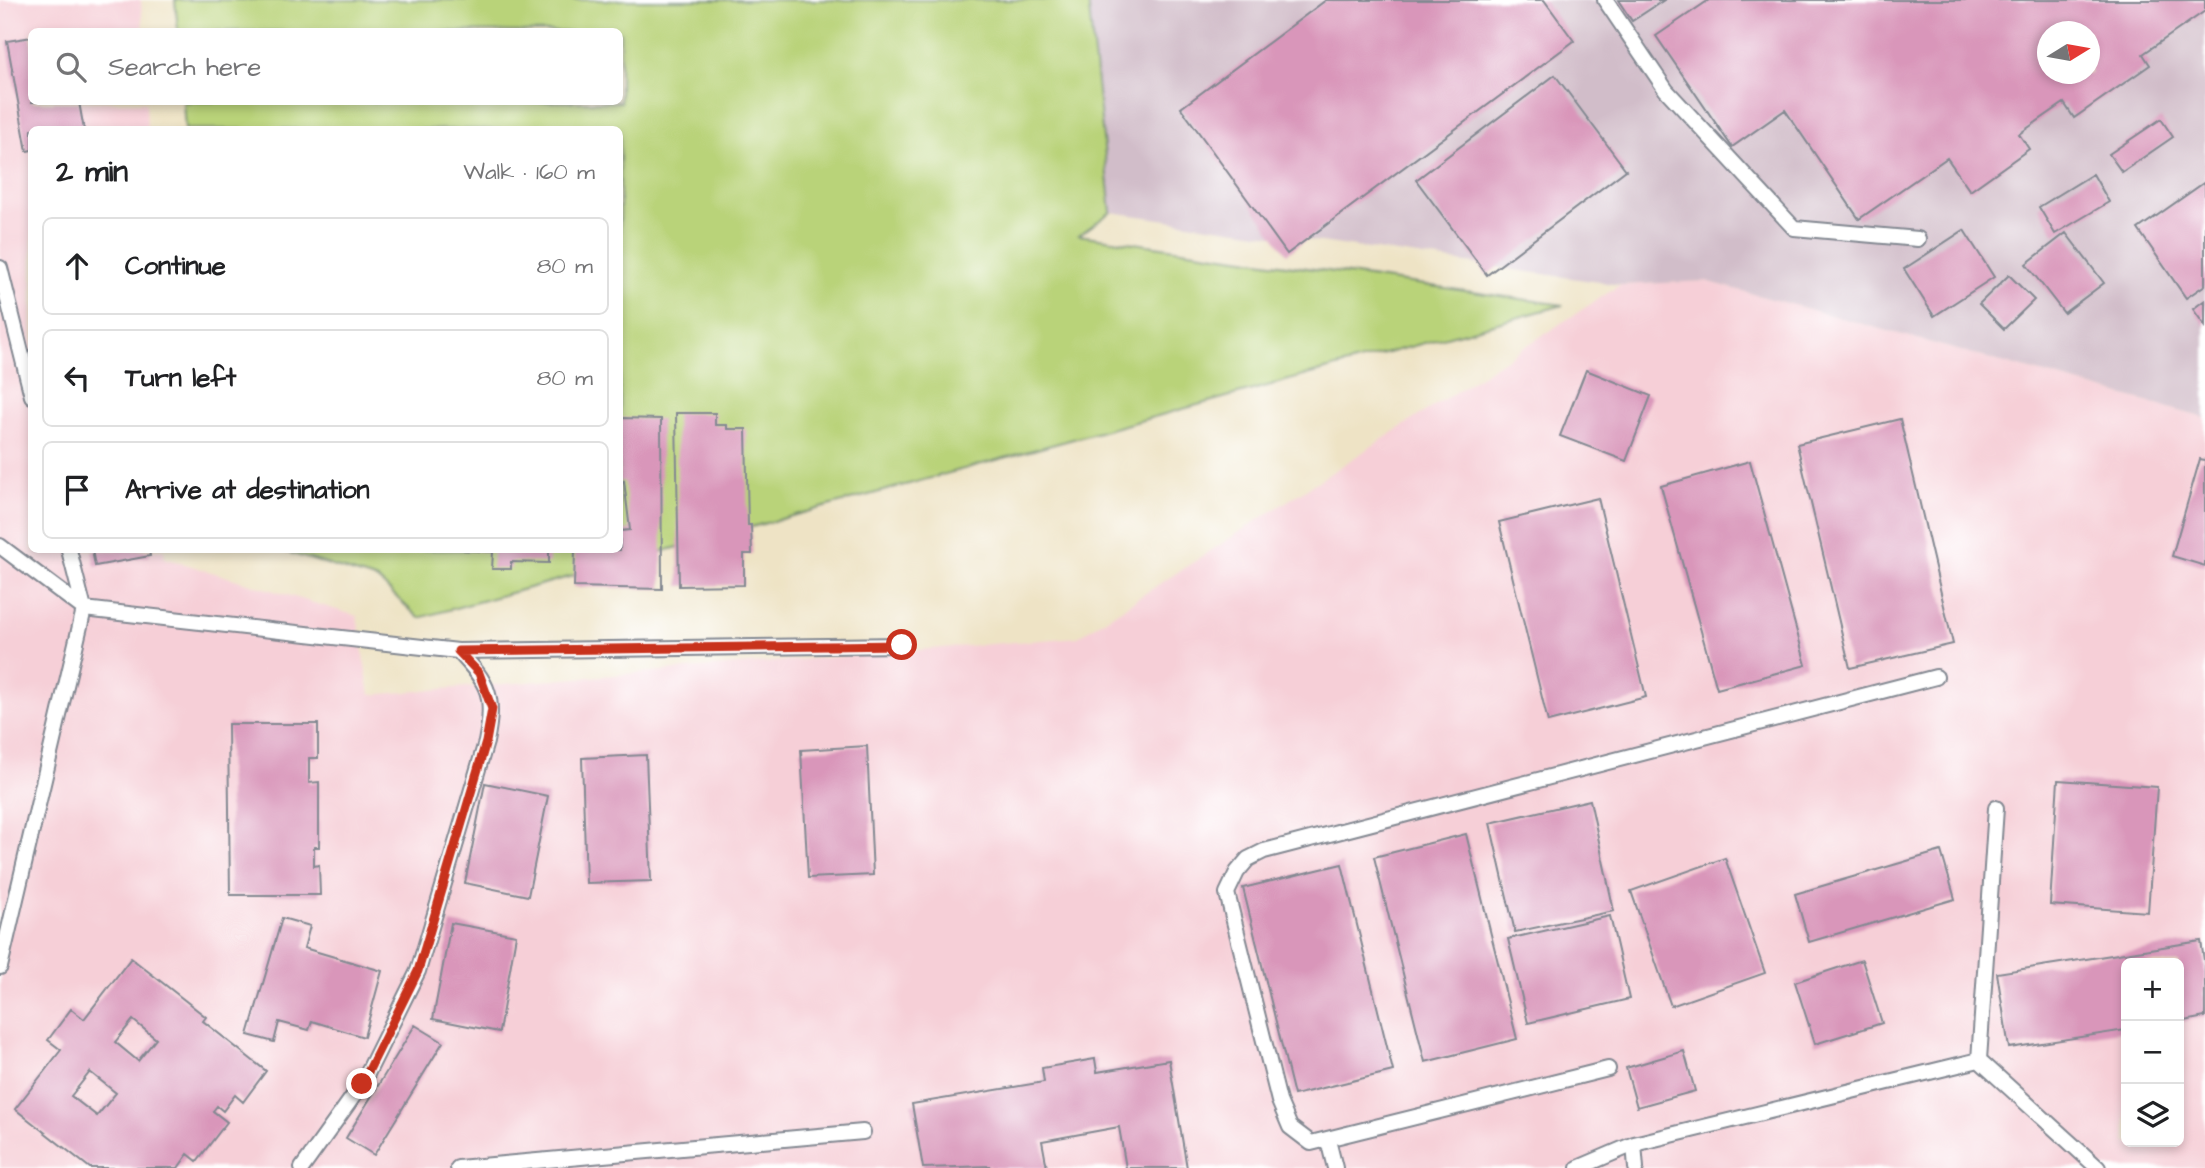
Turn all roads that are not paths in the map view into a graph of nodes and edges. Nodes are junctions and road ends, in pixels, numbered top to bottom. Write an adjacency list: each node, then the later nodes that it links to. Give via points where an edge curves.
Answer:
1 (1605, 0): 2 (lane, via 1666,90 1794,228)
2 (1918, 239)
3 (0, 268): 4 (lane)
4 (28, 381)
5 (0, 546): 7 (lane)
6 (70, 553): 7 (lane)
7 (84, 609): 9 (lane); 12 (lane)
8 (902, 645): 9 (lane)
9 (458, 651): 18 (lane, via 479,673 492,709 422,958 362,1084)
10 (1936, 677): 16 (lane, via 1264,851 1248,859 1227,893 1279,1101 1290,1127 1300,1136 1311,1143)
11 (1996, 807): 13 (lane)
12 (0, 967)
13 (1979, 1060): 17 (lane); 23 (lane)
14 (1608, 1069): 16 (lane)
15 (863, 1132): 19 (lane)
16 (1328, 1140): 20 (lane)
17 (1634, 1144): 21 (lane); 22 (lane)
18 (302, 1168)
19 (458, 1168)
20 (1335, 1168)
21 (1578, 1168)
22 (1636, 1168)
23 (2098, 1168)

